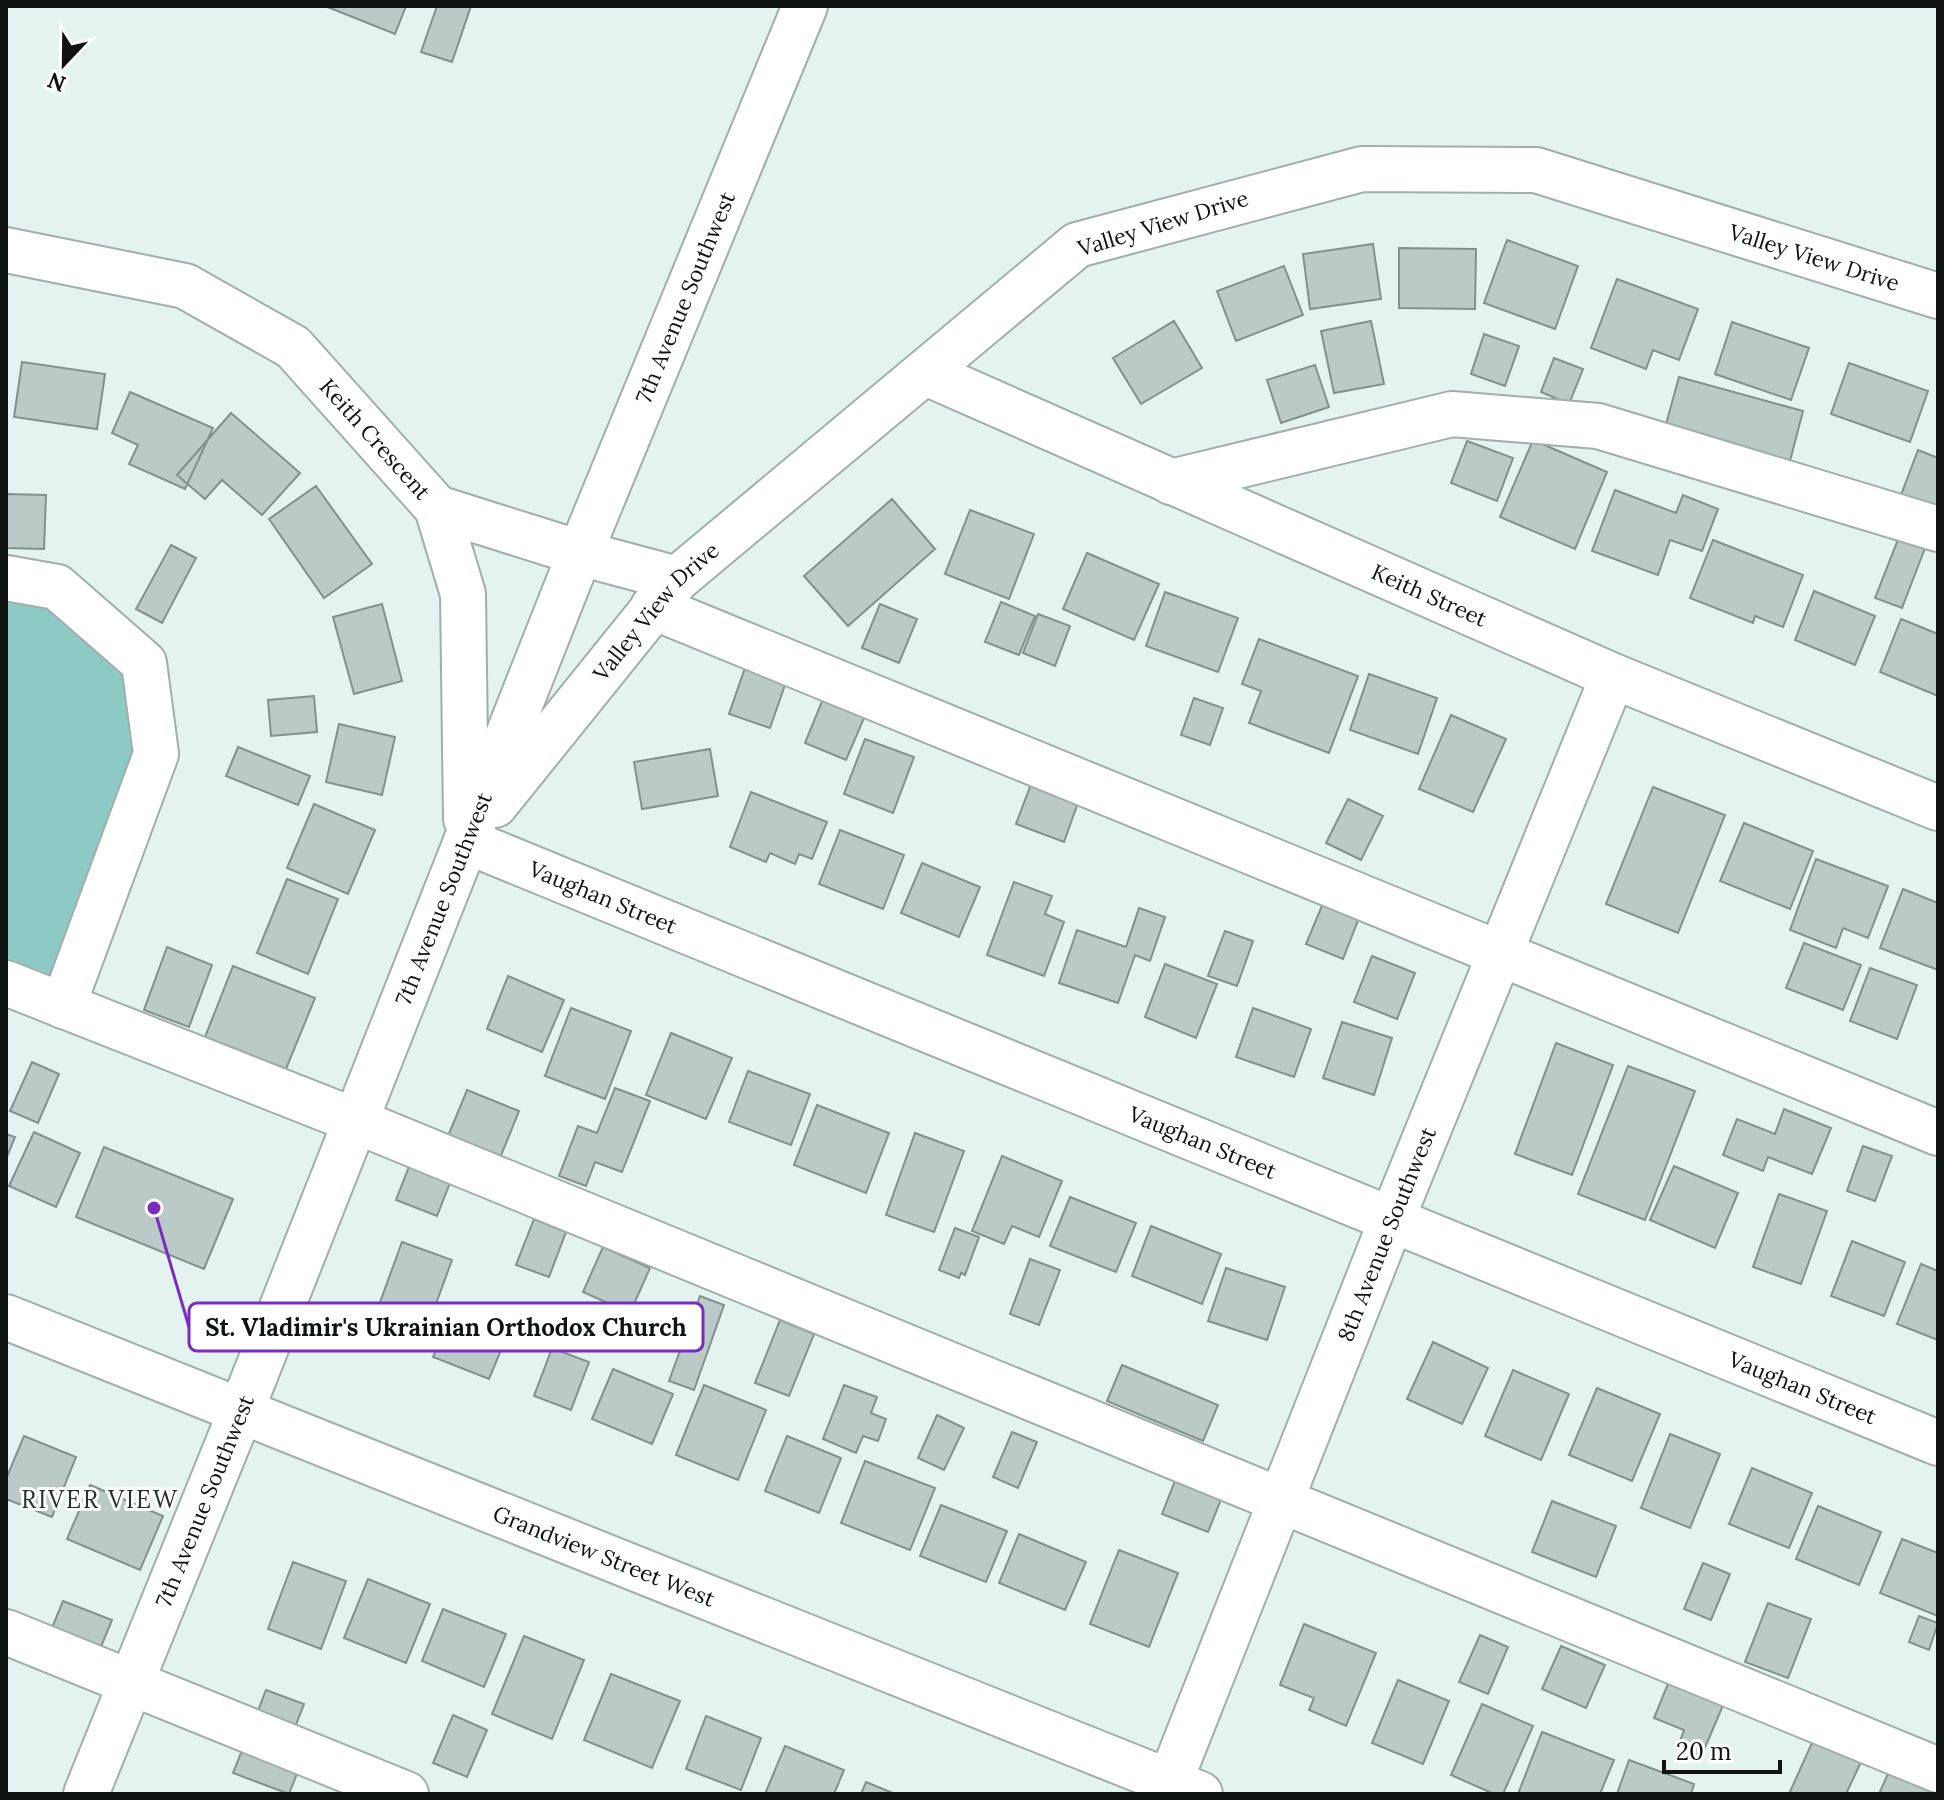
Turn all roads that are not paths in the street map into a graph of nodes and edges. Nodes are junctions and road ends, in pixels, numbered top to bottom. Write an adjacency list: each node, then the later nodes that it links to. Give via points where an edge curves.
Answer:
1 (805, 6): 8 (street, 7th Avenue Southwest)
2 (6, 250): 6 (street, Keith Crescent, via 185,286 293,347)
3 (1938, 296): 4 (street, Valley View Drive, via 1536,170 1362,169 1077,245)
4 (926, 373): 5 (street, Keith Street); 10 (street, Valley View Drive)
5 (1171, 482): 7 (street, via 1452,414 1598,426); 11 (street, Keith Street)
6 (437, 508): 8 (street); 13 (street, Keith Crescent, via 463,594)
7 (1938, 529)
8 (580, 553): 10 (street); 13 (street, 7th Avenue Southwest)
9 (6, 578): 16 (street, via 57,587 144,663 156,754)
10 (665, 593): 13 (street, Valley View Drive); 14 (street)
11 (1613, 676): 12 (street, Keith Street); 14 (street, 8th Avenue Southwest)
12 (1938, 808)
13 (466, 841): 17 (street, 7th Avenue Southwest); 19 (street, Vaughan Street)
14 (1501, 955): 18 (street); 19 (street, 8th Avenue Southwest)
15 (6, 983): 16 (street)
16 (63, 1006): 17 (street)
17 (356, 1121): 21 (street, 7th Avenue Southwest); 23 (street)
18 (1938, 1133)
19 (1392, 1219): 22 (street, Vaughan Street); 23 (street, 8th Avenue Southwest)
20 (6, 1317): 21 (street, Grandview Street West)
21 (241, 1411): 25 (street, 7th Avenue Southwest); 27 (street, Grandview Street West)
22 (1938, 1443)
23 (1281, 1500): 26 (street); 27 (street, 8th Avenue Southwest)
24 (6, 1632): 25 (street)
25 (130, 1683): 28 (street, 7th Avenue Southwest); 29 (street)
26 (1938, 1770)
27 (1178, 1790)
28 (86, 1794)
29 (406, 1794)

